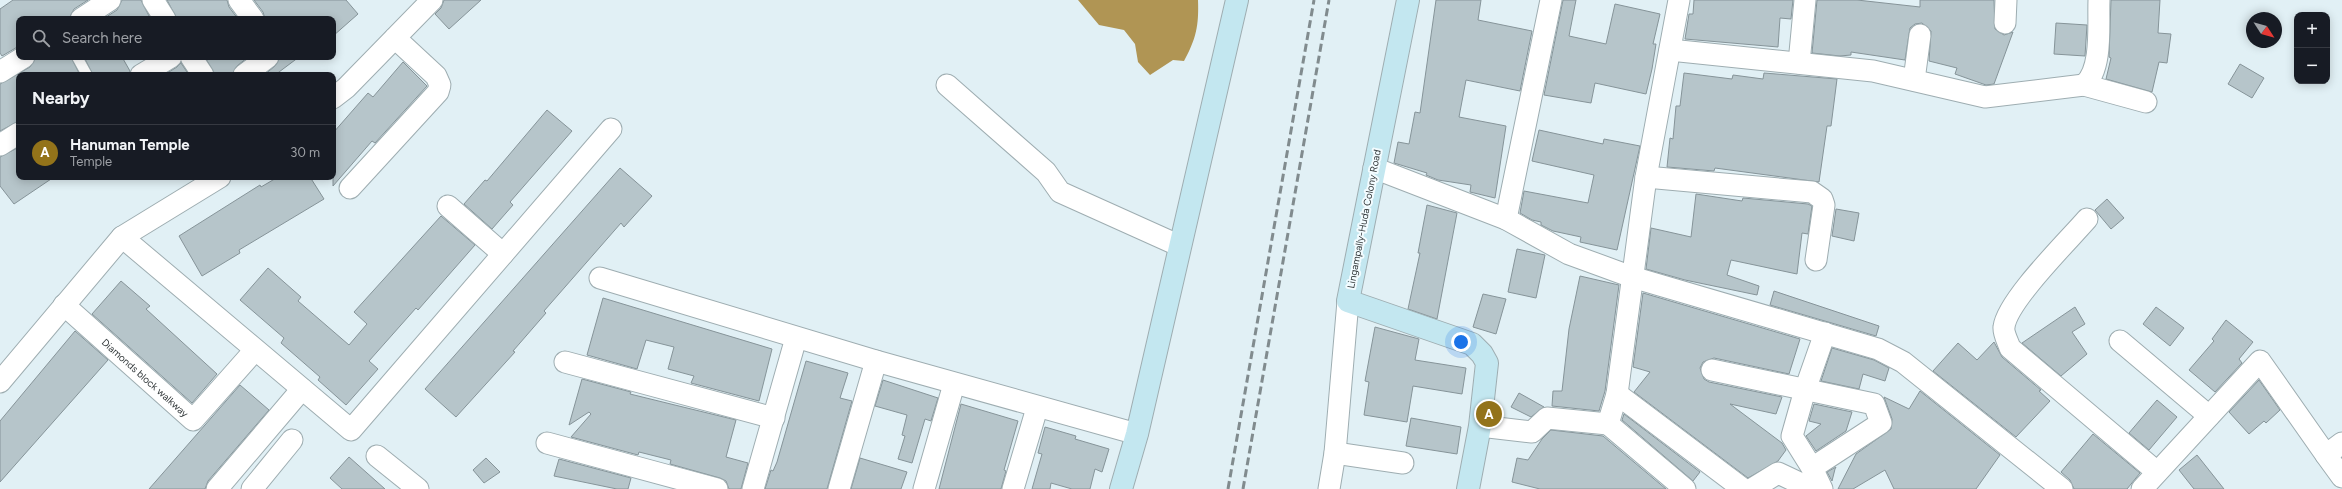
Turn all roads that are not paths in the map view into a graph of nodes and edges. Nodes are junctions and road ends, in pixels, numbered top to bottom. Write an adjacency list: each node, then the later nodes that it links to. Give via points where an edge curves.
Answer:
1 (110, 0): 12 (street)
2 (152, 0): 13 (street)
3 (239, 0): 14 (street)
4 (432, 0): 17 (street)
5 (1237, 0): 46 (street)
6 (1408, 0): 38 (street, Lingampally-Huda Colony Road)
7 (1551, 0): 43 (street)
8 (1805, 0): 24 (street)
9 (2006, 0): 15 (street)
10 (2099, 0): 32 (street, via 2095,71)
11 (1674, 1): 18 (street)
12 (86, 16)
13 (163, 16)
14 (251, 16)
15 (2005, 23)
16 (1920, 35): 30 (street)
17 (395, 38): 33 (street); 41 (street, via 436,76 440,85 438,92)
18 (1670, 50): 24 (street); 39 (street)
19 (19, 60): 25 (street)
20 (79, 60): 26 (lane)
21 (166, 60): 27 (street)
22 (193, 60): 28 (street)
23 (264, 60): 29 (street)
24 (1798, 63): 30 (street, via 1873,71)
25 (0, 72)
26 (85, 72)
27 (146, 72)
28 (201, 72)
29 (248, 72)
30 (1914, 80): 32 (street, via 1985,97)
31 (947, 85): 46 (street, via 1046,172 1060,192)
32 (2084, 85): 34 (street)
33 (336, 95)
34 (2146, 102)
35 (611, 130): 47 (street)
36 (16, 135): 37 (street)
37 (0, 145)
38 (1374, 168): 43 (street); 51 (street, Lingampally-Huda Colony Road)
39 (1646, 177): 48 (street, via 1817,194 1824,205); 49 (street)
40 (215, 180): 45 (street)
41 (350, 188)
42 (448, 206): 47 (street)
43 (1506, 219): 49 (street, via 1569,254)
44 (2087, 219): 78 (street, via 2028,286 2009,312 2004,328 2010,348)
45 (122, 237): 52 (street); 56 (street)
46 (1180, 246): 70 (street)
47 (503, 254): 62 (street, via 351,430)
48 (1816, 260)
49 (1632, 277): 53 (street); 64 (street)
50 (600, 278): 54 (street)
51 (1348, 301): 69 (street, Lingampally-Huda Colony Road, via 1472,344 1487,363); 74 (street)
52 (64, 305): 56 (street, Diamonds block walkway, via 194,420); 60 (street)
53 (1825, 333): 63 (street); 96 (street, via 1878,349 1903,362)
54 (796, 338): 57 (street); 67 (street)
55 (2120, 341): 66 (street)
56 (255, 350): 62 (street)
57 (876, 361): 61 (street); 85 (street)
58 (565, 362): 67 (street)
59 (1712, 370): 63 (street)
60 (0, 382)
61 (954, 384): 65 (street); 86 (street)
62 (302, 389): 80 (street)
63 (1805, 390): 77 (street, via 1792,436); 77 (street, via 1874,404 1881,423)
64 (1617, 394): 68 (street); 92 (street)
65 (1037, 408): 70 (street); 87 (street)
66 (2209, 416): 73 (street, via 2260,361); 78 (street)
67 (774, 418): 84 (street)
68 (1608, 424): 69 (street, via 1547,418 1532,432); 91 (street)
69 (1480, 426): 90 (street, Lingampally-Huda Colony Road)
70 (1137, 434): 88 (street)
71 (292, 440): 81 (street)
72 (547, 443): 83 (street)
73 (2334, 449): 79 (street)
74 (1335, 453): 76 (street); 89 (street)
75 (377, 456): 82 (street)
76 (1403, 463)
77 (1812, 468): 95 (street)
78 (2157, 472): 97 (street)
79 (2342, 477)
80 (217, 489)
81 (252, 489)
82 (418, 489)
83 (717, 489)
84 (753, 489)
85 (839, 489)
86 (924, 489)
87 (1013, 489)
88 (1121, 489)
89 (1329, 489)
90 (1468, 489)
91 (1685, 489)
92 (1743, 489)
93 (1752, 489): 94 (street, via 1778,473)
94 (1812, 489)
95 (1822, 489)
96 (2062, 489)
97 (2142, 489)

